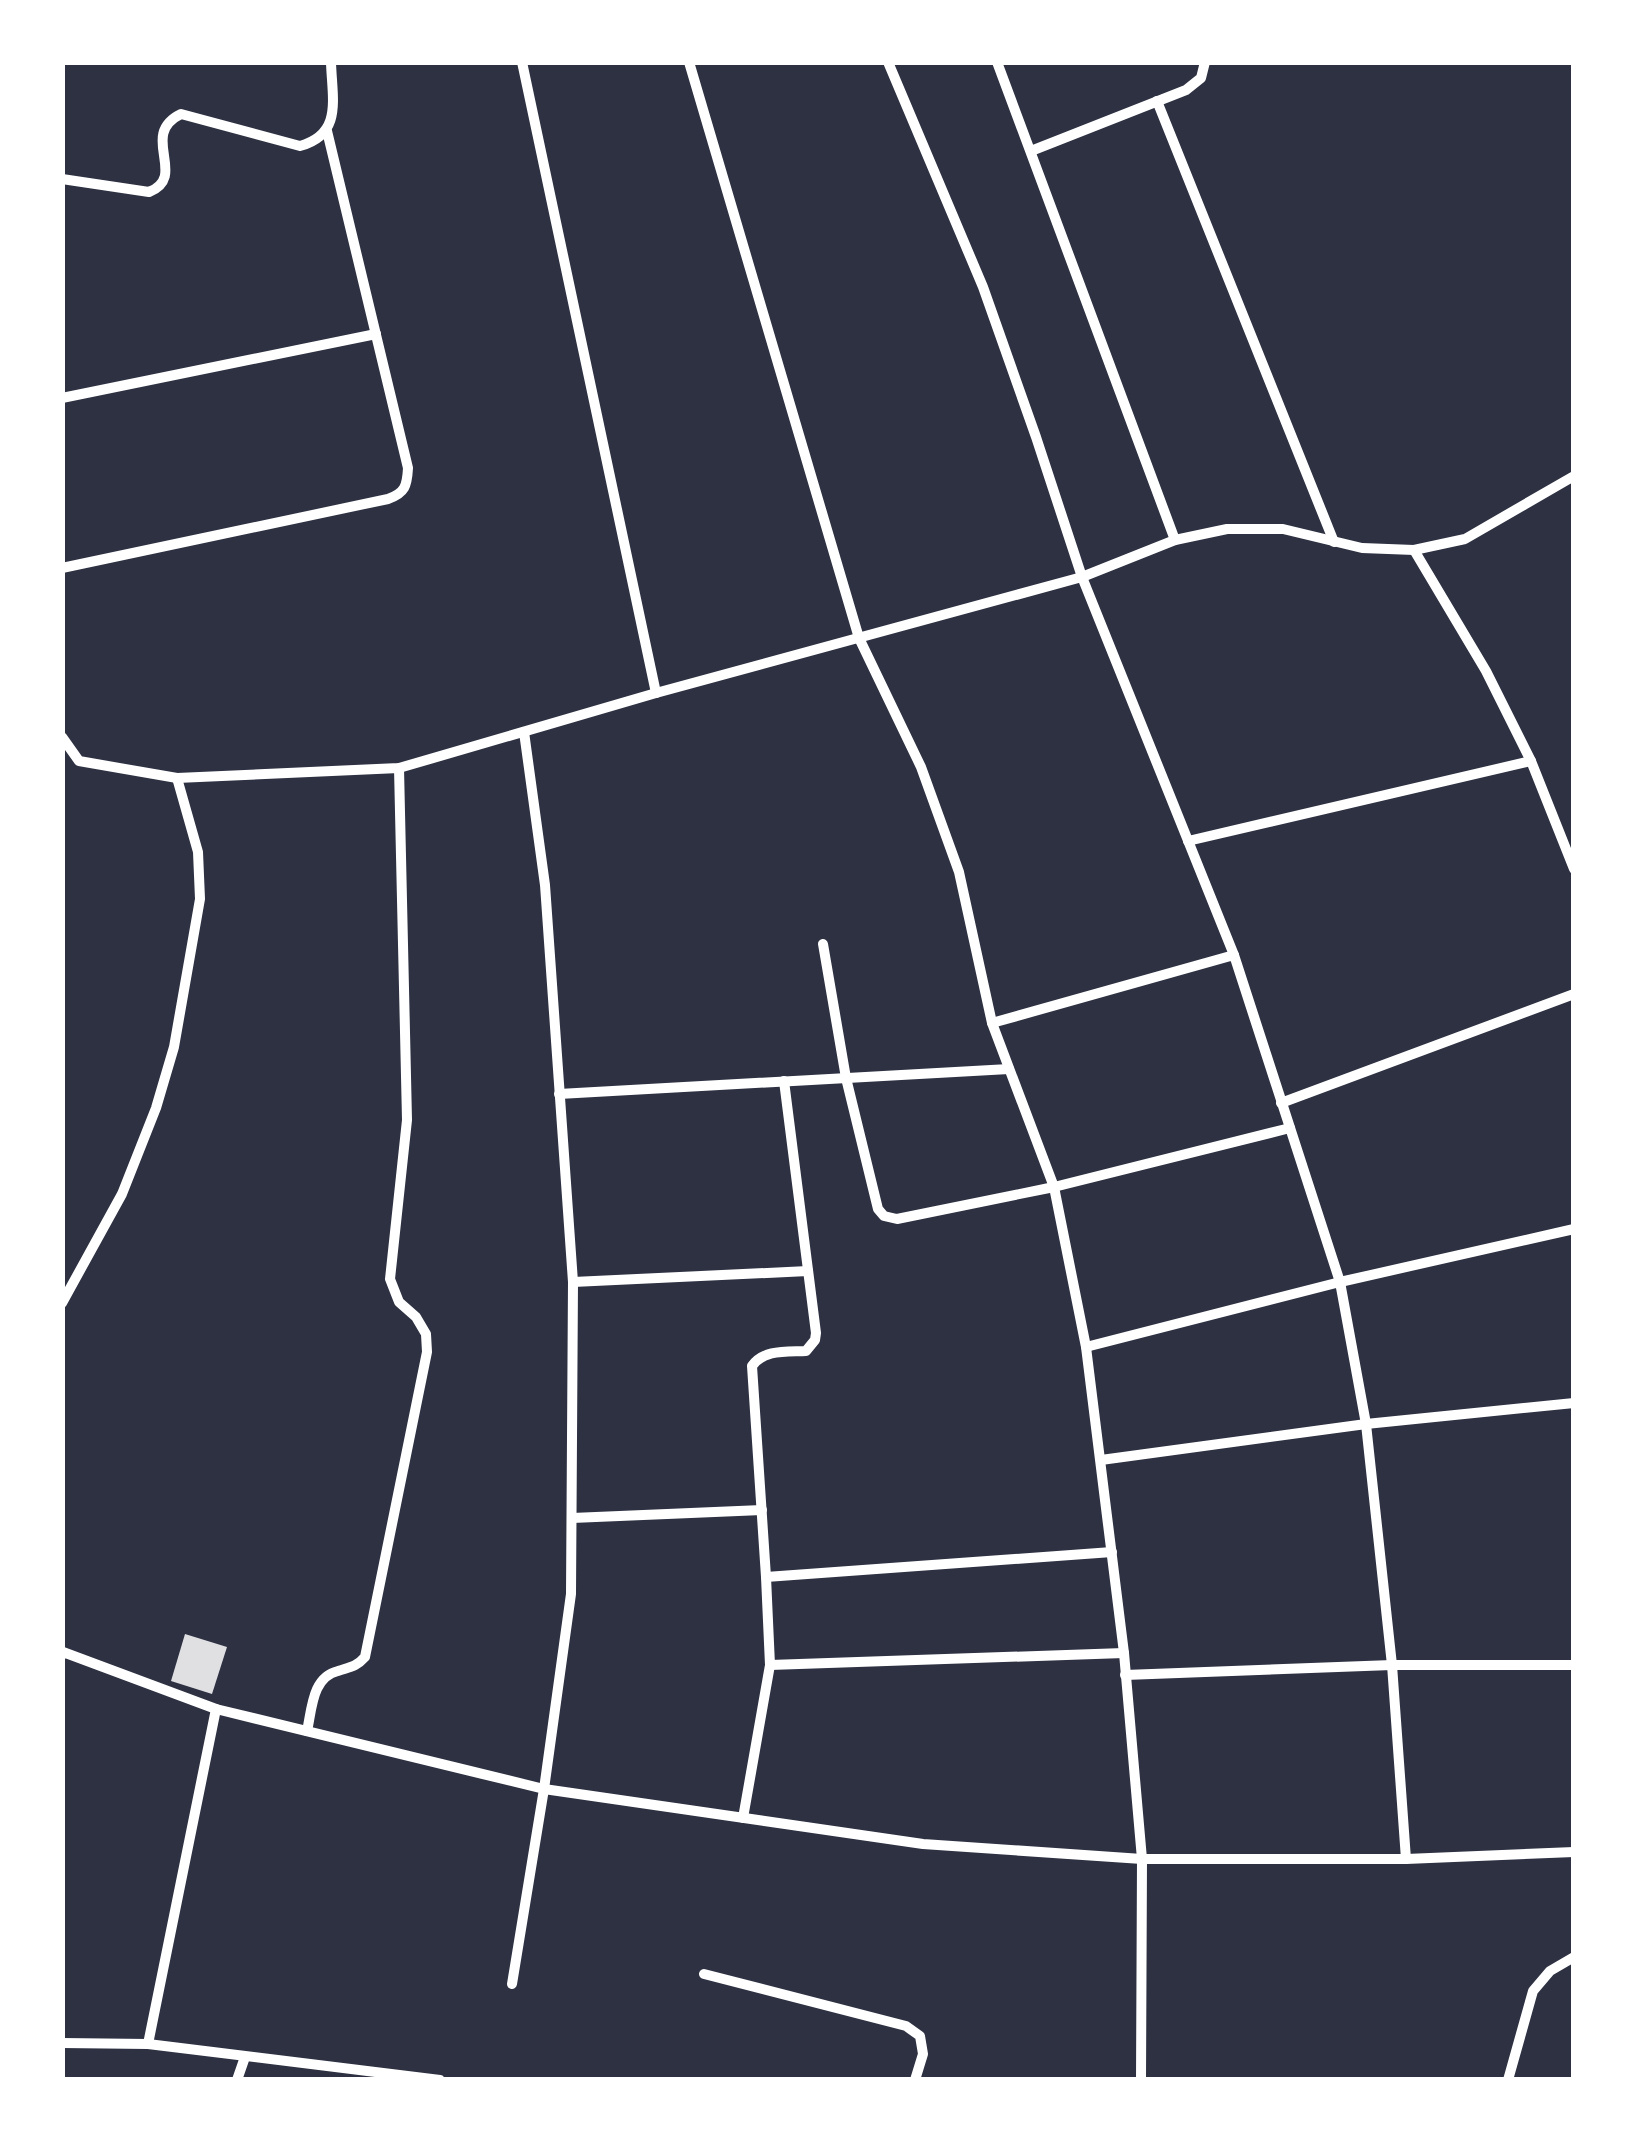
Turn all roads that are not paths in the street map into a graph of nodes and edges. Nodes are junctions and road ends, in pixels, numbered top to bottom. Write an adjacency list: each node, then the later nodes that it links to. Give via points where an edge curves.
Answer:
1 (331, 62): 8 (street)
2 (522, 62): 20 (street)
3 (689, 62): 19 (street)
4 (888, 62): 18 (street, via 983,287)
5 (997, 62): 9 (street)
6 (1205, 62): 7 (street, via 1201,78)
7 (1157, 101): 9 (street); 15 (street)
8 (327, 131): 10 (street, via 300,146 181,114 162,130 166,179 160,187 150,192); 11 (street)
9 (1030, 151): 14 (street)
10 (62, 178)
11 (376, 334): 12 (street); 17 (street, via 408,468 400,495)
12 (62, 398)
13 (1574, 476): 16 (street, via 1464,539)
14 (1175, 540): 15 (street, via 1227,529 1283,529); 18 (street)
15 (1334, 542): 16 (street)
16 (1414, 550): 24 (street)
17 (62, 568)
18 (1082, 577): 19 (street); 28 (street)
19 (859, 638): 20 (street); 33 (street, via 921,766 958,872)
20 (656, 693): 21 (street)
21 (524, 732): 26 (street); 37 (street, via 545,885)
22 (62, 737): 23 (street)
23 (80, 761): 25 (street); 27 (street)
24 (1531, 761): 28 (street); 29 (street)
25 (62, 762)
26 (398, 768): 27 (street); 61 (street, via 407,1120 390,1279 399,1302 426,1334 427,1352 366,1657 320,1680)
27 (177, 778): 45 (street, via 198,852 200,899 174,1047 122,1194)
28 (1188, 841): 31 (street)
29 (1574, 869)
30 (822, 944): 35 (street)
31 (1234, 955): 33 (street); 38 (street)
32 (1574, 994): 38 (street)
33 (992, 1023): 34 (street)
34 (1010, 1069): 35 (street); 40 (street)
35 (846, 1078): 36 (street); 40 (street, via 884,1216 897,1219)
36 (784, 1082): 37 (street); 42 (street)
37 (560, 1094): 43 (street)
38 (1281, 1103): 39 (street)
39 (1290, 1128): 40 (street); 44 (street)
40 (1054, 1188): 46 (street)
41 (1574, 1229): 44 (street)
42 (808, 1270): 43 (street); 50 (street, via 815,1340 806,1351 767,1354 752,1366)
43 (573, 1282): 51 (street)
44 (1340, 1282): 46 (street); 48 (street)
45 (62, 1303)
46 (1086, 1347): 49 (street)
47 (1574, 1403): 48 (street)
48 (1366, 1424): 49 (street); 56 (street)
49 (1100, 1460): 52 (street)
50 (762, 1510): 51 (street); 53 (street)
51 (572, 1518): 62 (street, via 571,1594)
52 (1112, 1552): 53 (street); 55 (street)
53 (766, 1576): 57 (street)
54 (63, 1653): 60 (street)
55 (1124, 1653): 57 (street); 59 (street)
56 (1392, 1664): 58 (street); 59 (street); 66 (street)
57 (770, 1665): 63 (street)
58 (1574, 1665)
59 (1124, 1674): 65 (street)
60 (216, 1709): 61 (street); 71 (street)
61 (308, 1731): 62 (street)
62 (544, 1790): 63 (street); 69 (street)
63 (743, 1818): 65 (street, via 923,1844)
64 (1574, 1852): 66 (street)
65 (1142, 1859): 66 (street); 76 (street)
66 (1406, 1859)
67 (1574, 1957): 77 (street, via 1550,1970 1533,1992)
68 (704, 1974): 75 (street, via 906,2026 920,2036)
69 (512, 1984)
70 (62, 2043): 71 (street)
71 (148, 2044): 72 (street)
72 (245, 2057): 73 (street); 74 (street)
73 (237, 2080)
74 (440, 2080)
75 (914, 2080)
76 (1142, 2080)
77 (1508, 2080)

